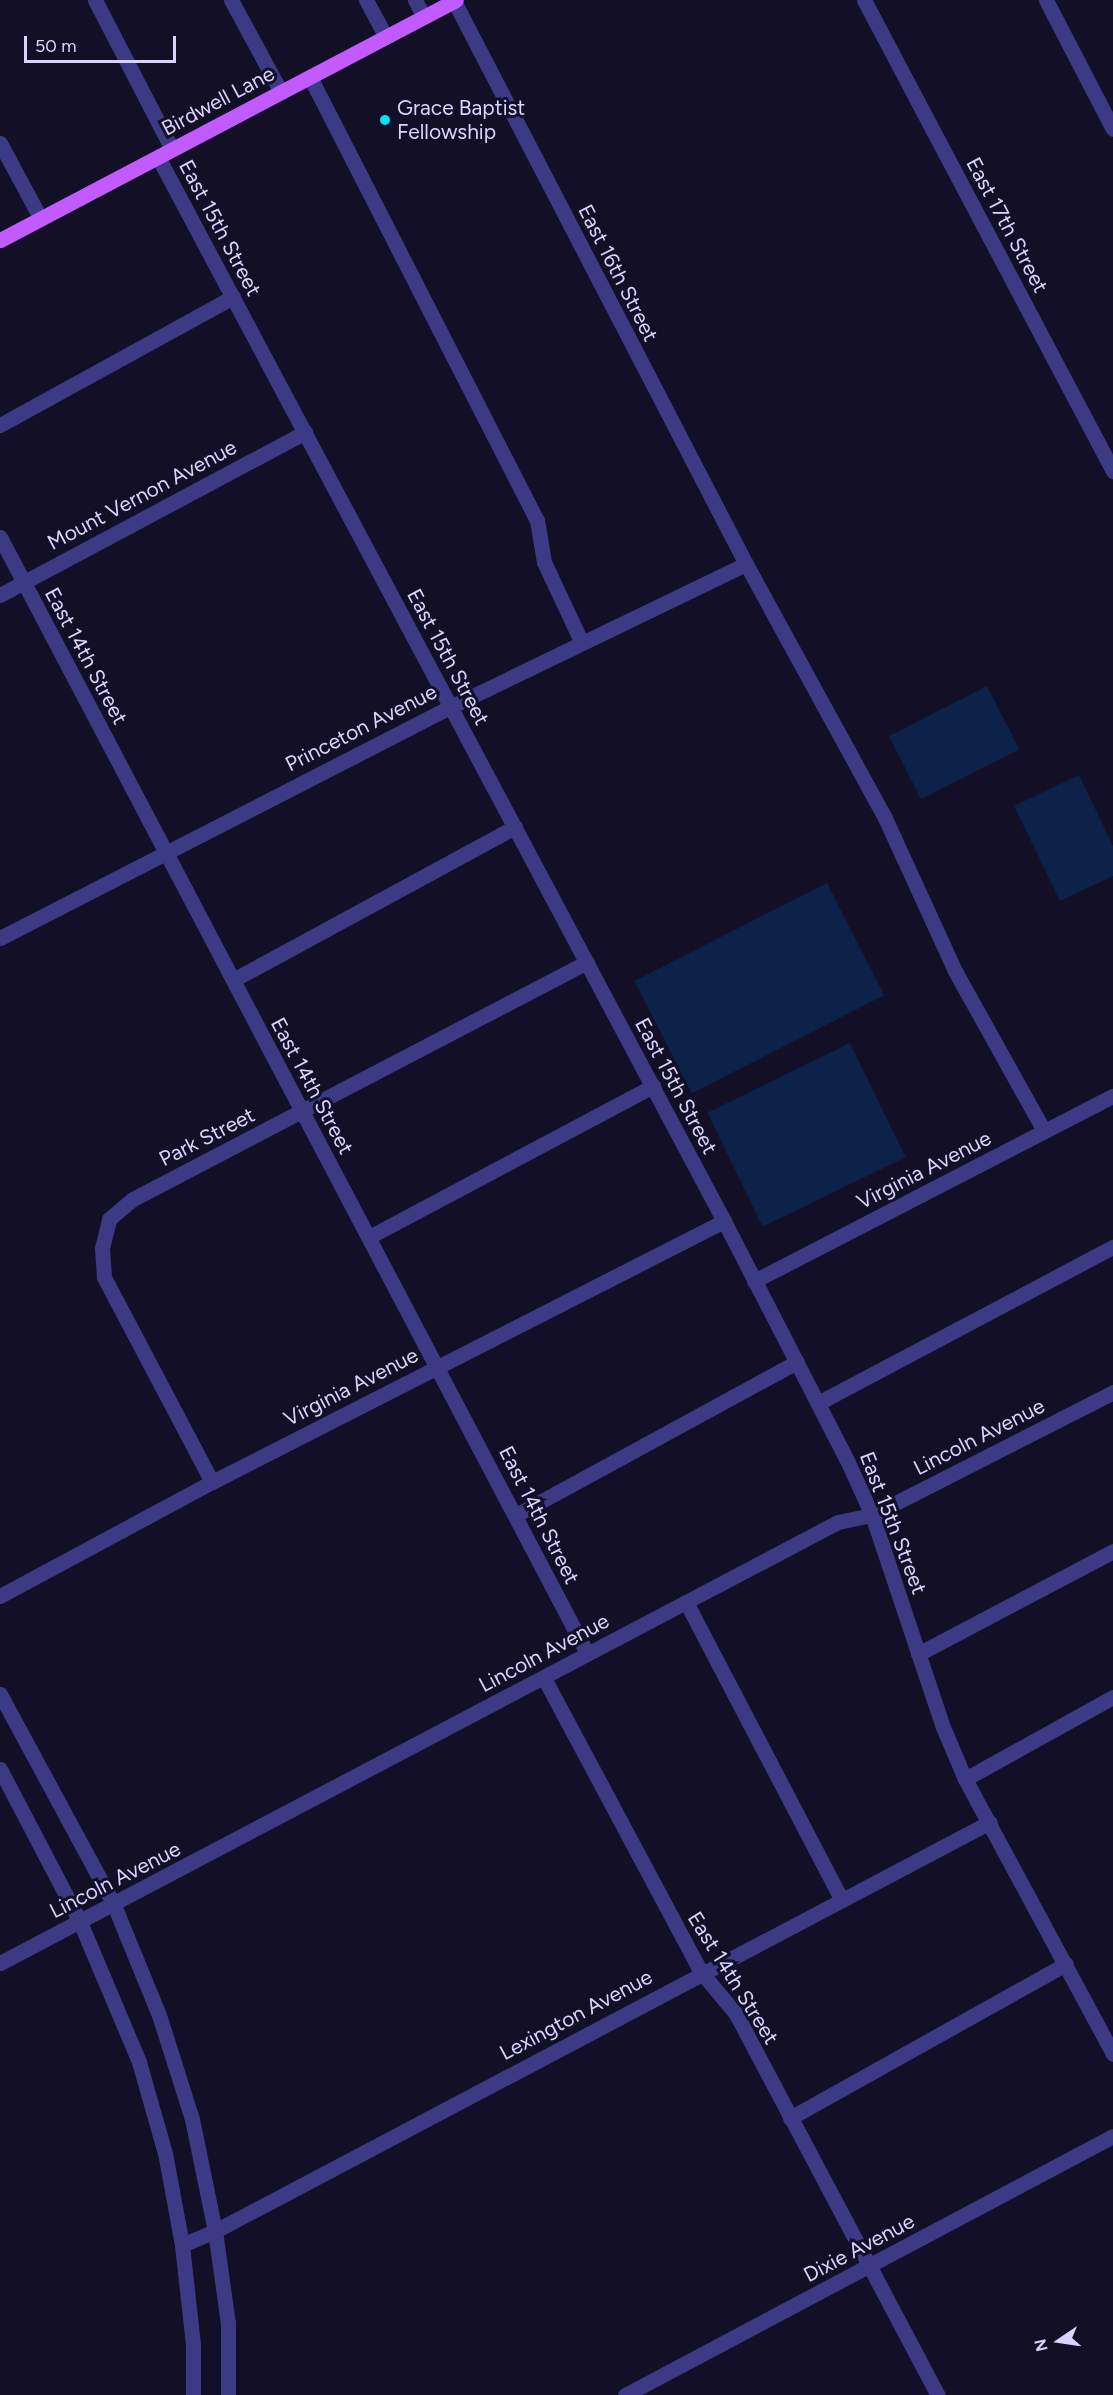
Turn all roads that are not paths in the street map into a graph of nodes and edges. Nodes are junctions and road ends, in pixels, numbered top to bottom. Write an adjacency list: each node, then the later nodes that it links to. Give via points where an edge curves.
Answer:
1 (95, 0): 14 (street)
2 (231, 0): 11 (street)
3 (366, 0): 9 (street)
4 (415, 0): 8 (street)
5 (864, 0): 21 (street, East 17th Street)
6 (1046, 0): 12 (street)
7 (455, 1): 8 (main road, Birdwell Lane); 23 (street, East 16th Street)
8 (424, 17): 9 (main road, Birdwell Lane)
9 (386, 37): 10 (main road, Birdwell Lane)
10 (310, 77): 11 (main road, Birdwell Lane); 26 (street, via 537,520 544,562)
11 (281, 92): 14 (main road, Birdwell Lane)
12 (1113, 129)
13 (0, 143): 16 (street)
14 (172, 149): 15 (main road, Birdwell Lane)
15 (158, 157): 16 (main road, Birdwell Lane); 18 (street, East 15th Street)
16 (41, 219): 17 (main road, Birdwell Lane)
17 (0, 240)
18 (233, 297): 19 (street); 20 (street, East 15th Street)
19 (0, 425)
20 (305, 432): 24 (street, Mount Vernon Avenue); 27 (street, East 15th Street)
21 (1113, 471)
22 (0, 537): 24 (street, East 14th Street)
23 (746, 564): 26 (street, Princeton Avenue); 36 (street, East 16th Street, via 885,818 955,971)
24 (23, 582): 25 (street, Mount Vernon Avenue); 29 (street, East 14th Street)
25 (0, 595)
26 (582, 643): 27 (street, Princeton Avenue)
27 (450, 707): 28 (street, East 15th Street); 29 (street, Princeton Avenue)
28 (515, 827): 31 (street, East 15th Street); 32 (street)
29 (165, 851): 30 (street, Princeton Avenue); 32 (street, East 14th Street)
30 (0, 938)
31 (587, 962): 33 (street, East 15th Street); 35 (street, Park Street)
32 (232, 980): 35 (street, East 14th Street)
33 (652, 1086): 37 (street, East 15th Street); 38 (street)
34 (1113, 1096): 36 (street, Virginia Avenue)
35 (302, 1111): 38 (street, East 14th Street); 45 (street, Park Street, via 133,1199 109,1219 104,1232 104,1277)
36 (1044, 1131): 40 (street, Virginia Avenue)
37 (724, 1221): 40 (street, East 15th Street); 42 (street, Virginia Avenue)
38 (369, 1237): 42 (street, East 14th Street)
39 (1113, 1247): 44 (street)
40 (754, 1281): 41 (street, East 15th Street)
41 (796, 1362): 44 (street, East 15th Street); 46 (street)
42 (438, 1366): 45 (street, Virginia Avenue); 46 (street, East 14th Street)
43 (1113, 1392): 47 (street, Lincoln Avenue)
44 (818, 1403): 47 (street, East 15th Street)
45 (212, 1482): 49 (street, Virginia Avenue)
46 (516, 1515): 51 (street, East 14th Street)
47 (872, 1515): 50 (street, Lincoln Avenue, via 838,1522); 52 (street, East 15th Street)
48 (1113, 1551): 52 (street)
49 (0, 1596)
50 (686, 1602): 51 (street, Lincoln Avenue); 59 (street)
51 (587, 1653): 53 (street, Lincoln Avenue)
52 (918, 1654): 57 (street, East 15th Street)
53 (544, 1678): 60 (street, Lincoln Avenue); 64 (street, East 14th Street)
54 (0, 1694): 60 (street)
55 (1113, 1698): 57 (street)
56 (0, 1769): 61 (street)
57 (965, 1779): 58 (street, East 15th Street)
58 (990, 1822): 59 (street, Lexington Avenue); 63 (street, East 15th Street)
59 (841, 1899): 64 (street, Lexington Avenue)
60 (114, 1905): 61 (street, Lincoln Avenue); 68 (street, via 159,2015 192,2119)
61 (80, 1922): 62 (street, Lincoln Avenue); 69 (street, via 139,2062 165,2153)
62 (0, 1963)
63 (1066, 1964): 65 (street, East 15th Street); 66 (street)
64 (701, 1972): 66 (street, East 14th Street, via 735,2014); 68 (street, Lexington Avenue)
65 (1113, 2055)
66 (790, 2118): 70 (street, East 14th Street)
67 (1113, 2136): 70 (street, Dixie Avenue)
68 (215, 2231): 69 (street, Lexington Avenue); 72 (street, via 228,2323)
69 (182, 2245): 71 (street, via 193,2345)
70 (868, 2267): 73 (street, Dixie Avenue); 74 (street, East 14th Street)
71 (193, 2395)
72 (228, 2395)
73 (625, 2395)
74 (938, 2395)

